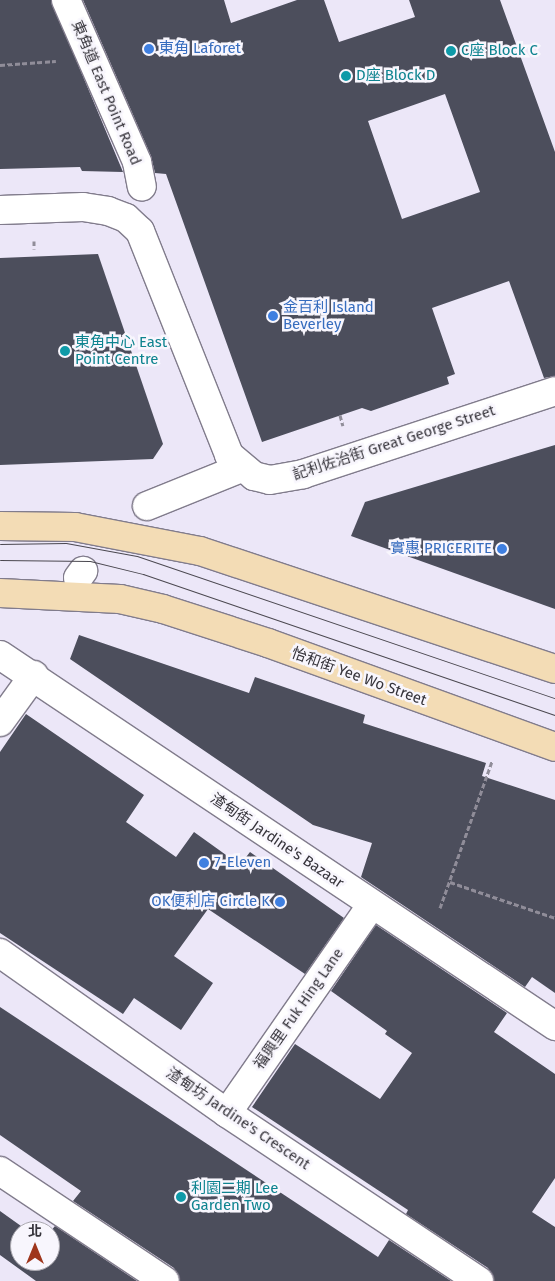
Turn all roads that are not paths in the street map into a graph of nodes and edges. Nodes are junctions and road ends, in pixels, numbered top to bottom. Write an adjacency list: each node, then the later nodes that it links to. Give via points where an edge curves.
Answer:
1 (66, 0): 2 (street, 東角道 East Point Road, via 137,162)
2 (142, 187)
3 (0, 210): 5 (street, 記利佐治街 Great George Street, via 84,207 108,210 126,218 140,231 220,437 229,455)
4 (555, 391): 5 (street, 記利佐治街 Great George Street, via 303,474 270,480)
5 (241, 468): 6 (street)
6 (147, 506)
7 (0, 526): 10 (main road, via 75,527 200,551)
8 (0, 593): 13 (main road, 怡和街 Yee Wo Street, via 120,599 163,609)
9 (0, 655): 11 (street, 渣甸街 Jardine's Bazaar)
10 (555, 669)
11 (34, 674): 12 (street); 14 (street, 渣甸街 Jardine's Bazaar)
12 (0, 722)
13 (555, 747)
14 (371, 906): 16 (street, 渣甸街 Jardine's Bazaar); 17 (street, 福興里 Fuk Hing Lane)
15 (0, 953): 17 (street, 渣甸坊 Jardine's Crescent)
16 (555, 1026)
17 (227, 1113): 20 (street, 渣甸坊 Jardine's Crescent)
18 (0, 1171): 19 (street)
19 (165, 1281)
20 (479, 1281)

